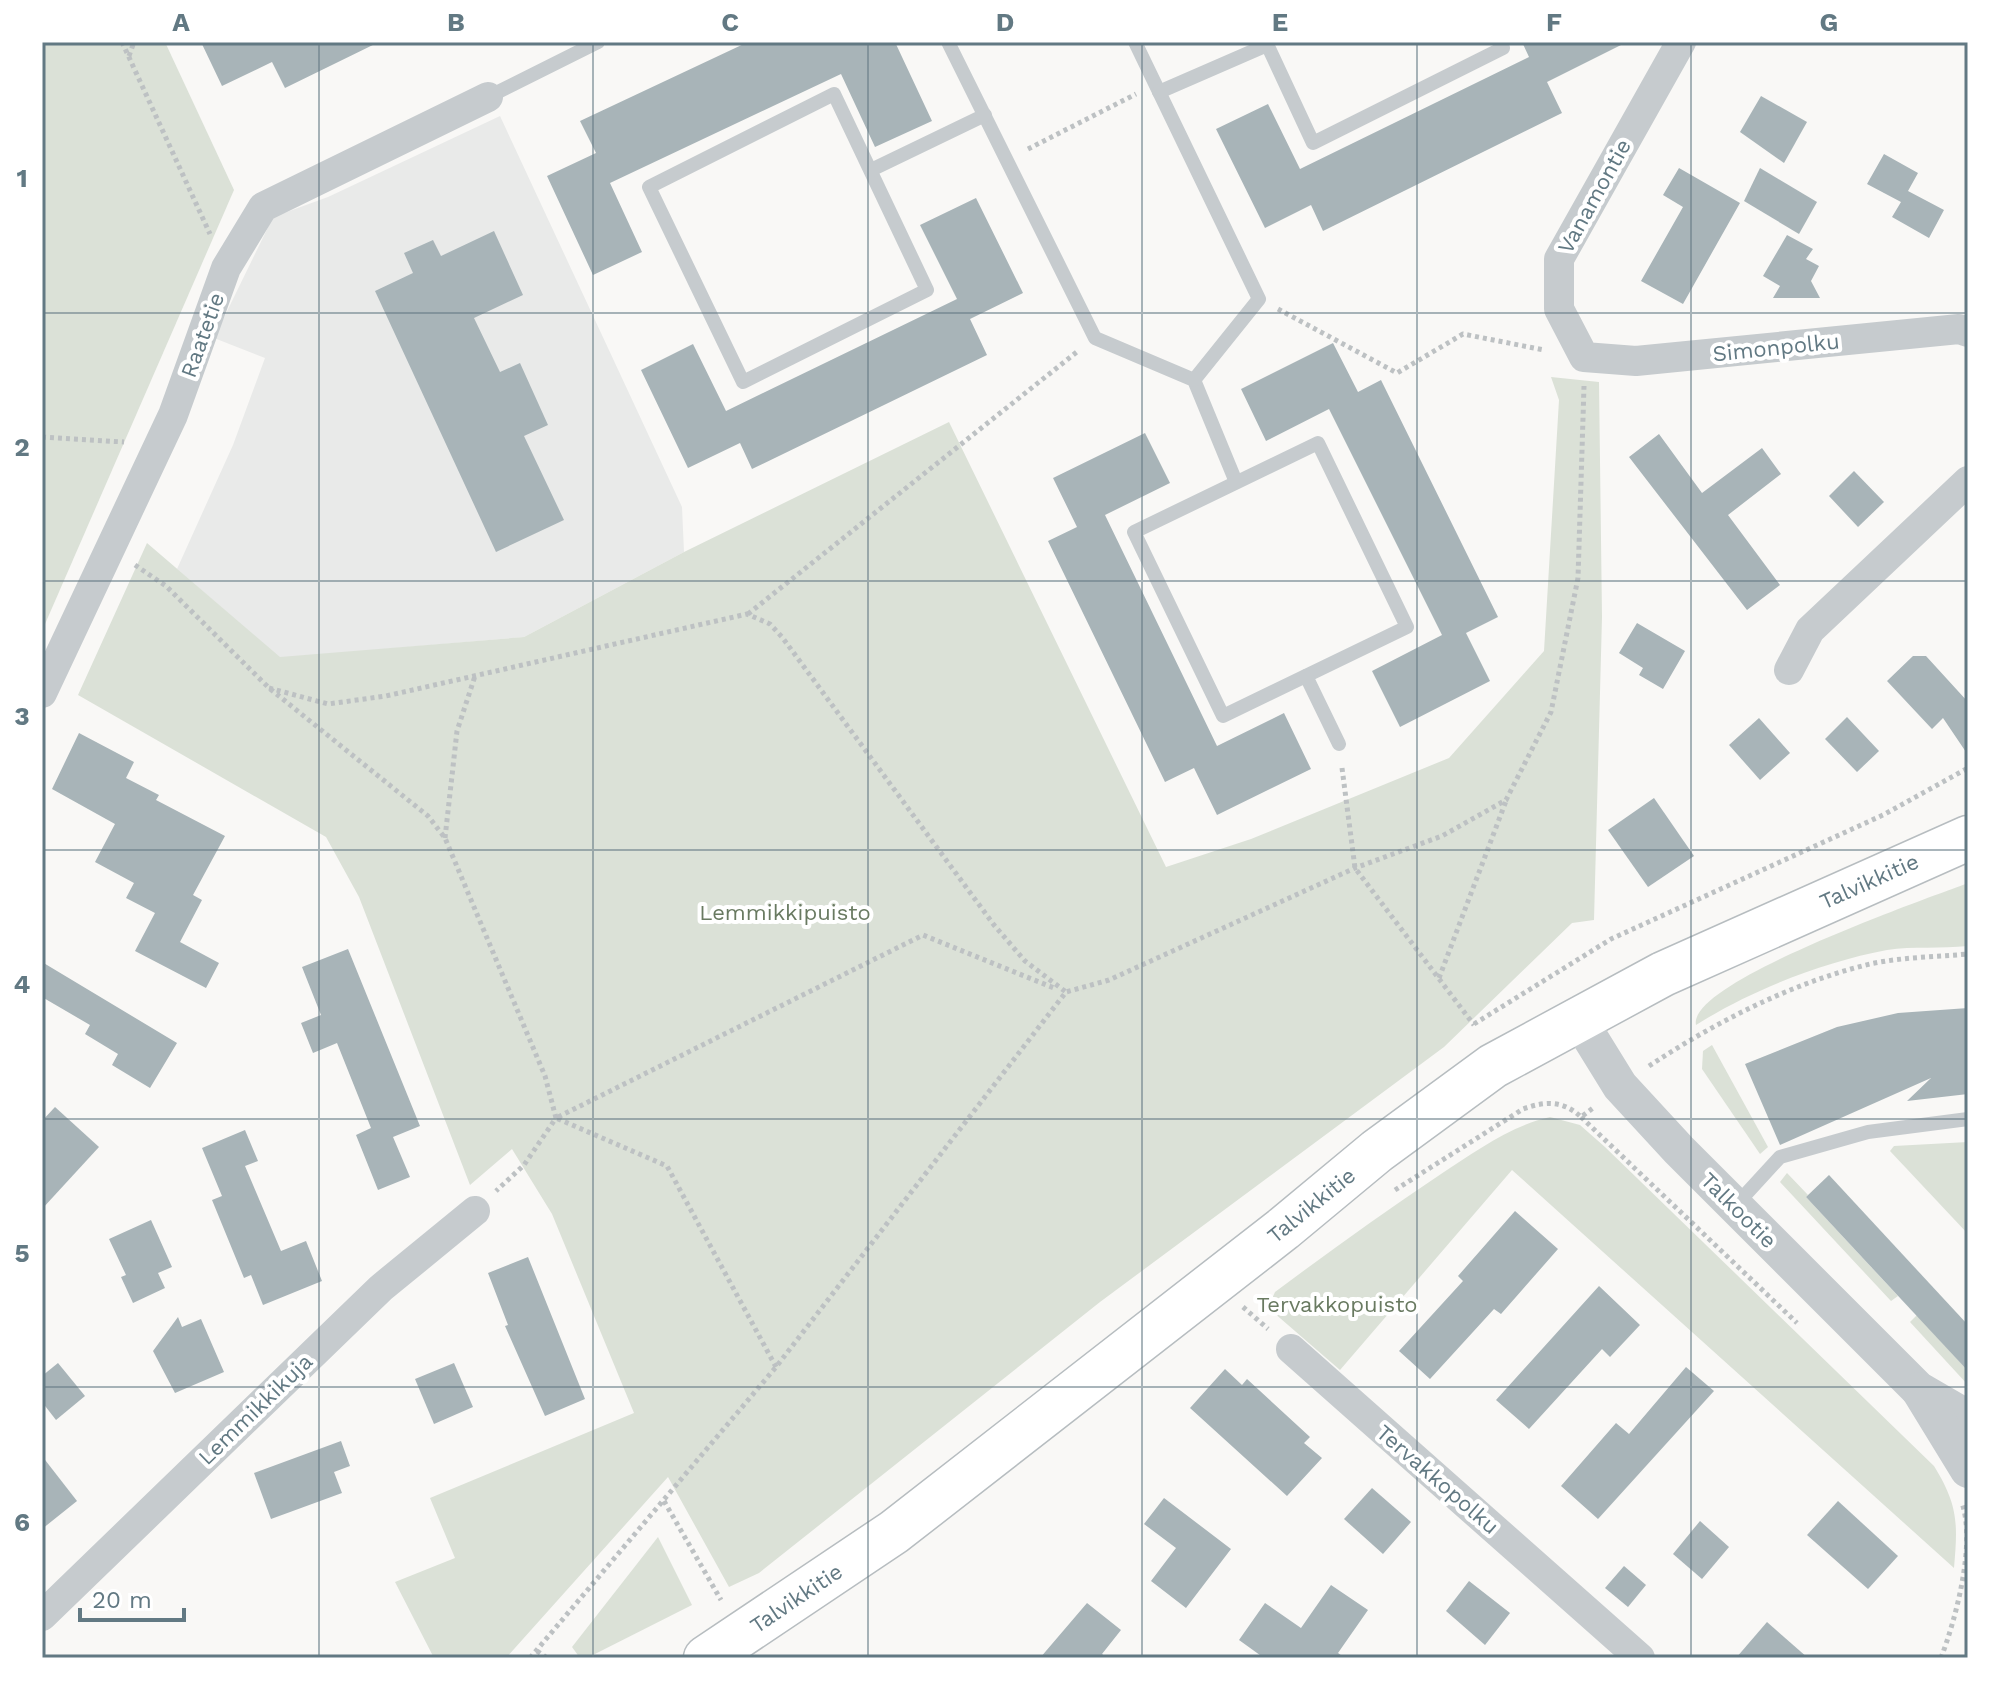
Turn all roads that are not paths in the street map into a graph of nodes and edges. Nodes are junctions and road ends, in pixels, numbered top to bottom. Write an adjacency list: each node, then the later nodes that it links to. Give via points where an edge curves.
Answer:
1 (598, 42): 8 (lane)
2 (948, 42): 9 (lane)
3 (1135, 42): 7 (lane)
4 (1501, 42): 6 (lane, via 1503,48 1313,143)
5 (1681, 42): 12 (street, Vanamontie, via 1559,259 1559,309)
6 (1266, 43): 7 (lane)
7 (1157, 88): 13 (lane, via 1259,299)
8 (488, 97): 18 (street, Raatetie, via 263,207 226,268 173,415)
9 (985, 115): 10 (lane); 13 (lane, via 1095,338)
10 (871, 170): 10 (lane, via 834,94 649,187 743,382 927,290)
11 (1968, 332): 12 (street, Simonpolku, via 1636,361)
12 (1584, 357)
13 (1194, 380): 15 (lane)
14 (1968, 481): 16 (street, via 1810,630)
15 (1236, 482): 17 (lane, via 1318,443 1407,627); 17 (lane, via 1134,532 1223,716)
16 (1789, 670)
17 (1306, 676): 19 (lane)
18 (42, 693)
19 (1339, 744)
20 (1968, 838): 21 (main road, Talvikkitie)
21 (1578, 1018): 23 (street, Talkootie, via 1620,1086); 30 (main road, Talvikkitie, via 1493,1066 1377,1151 894,1532)
22 (1968, 1119): 23 (lane, via 1868,1132 1780,1157)
23 (1735, 1206): 26 (street, Talkootie)
24 (475, 1211): 29 (street, Lemmikkikuja, via 381,1288)
25 (1291, 1349): 31 (street, Tervakkopolku)
26 (1918, 1389): 27 (street, Talkootie); 28 (street, Talkootie)
27 (1968, 1418)
28 (1964, 1482)
29 (42, 1616)
30 (706, 1658)
31 (1640, 1658)

